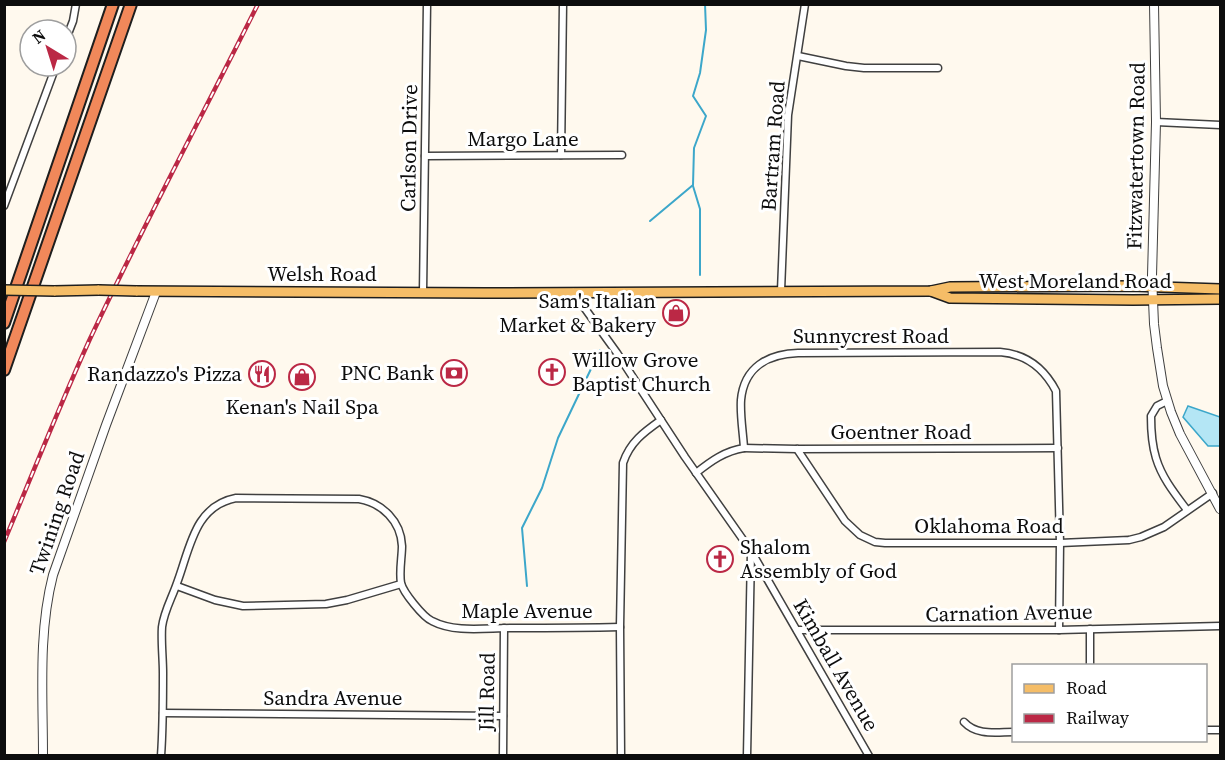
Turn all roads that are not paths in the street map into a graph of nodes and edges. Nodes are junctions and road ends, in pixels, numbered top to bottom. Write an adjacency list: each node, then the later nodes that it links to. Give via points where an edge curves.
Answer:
1 (113, 4): 27 (highway)
2 (131, 4): 28 (highway)
3 (427, 4): 14 (street, Carlson Drive)
4 (563, 4): 12 (street)
5 (805, 4): 7 (street, Bartram Road)
6 (1154, 4): 10 (street, Fitzwatertown Road)
7 (798, 56): 8 (street, via 879,69); 20 (street, Bartram Road, via 788,115)
8 (938, 68)
9 (52, 78): 15 (street)
10 (1156, 122): 11 (street); 16 (street, Fitzwatertown Road)
11 (1221, 125)
12 (561, 155): 13 (street, Margo Lane); 14 (street, Margo Lane)
13 (622, 155)
14 (425, 156): 23 (street, Carlson Drive)
15 (4, 206)
16 (1153, 287): 17 (main road, West Moreland Road); 21 (main road, West Moreland Road, via 950,287); 25 (street, Fitzwatertown Road)
17 (1221, 289)
18 (4, 290): 22 (main road, Welsh Road, bridge)
19 (640, 291): 20 (main road, West Moreland Road); 24 (main road, Welsh Road)
20 (781, 291): 21 (main road, West Moreland Road)
21 (931, 291): 25 (main road, West Moreland Road, via 950,298)
22 (156, 292): 23 (main road, Welsh Road); 53 (street, Twining Road, via 53,575 44,632)
23 (423, 292): 24 (main road, Welsh Road)
24 (573, 292): 30 (street, Kimball Avenue)
25 (1154, 299): 26 (main road, West Moreland Road); 29 (street, Fitzwatertown Road, via 1157,348)
26 (1221, 299)
27 (4, 323)
28 (4, 370)
29 (1167, 401): 35 (street, Fitzwatertown Road, via 1180,434); 37 (street, via 1150,416 1154,452 1166,481)
30 (662, 420): 34 (street, Kimball Avenue); 43 (street, via 637,438 623,463)
31 (744, 448): 32 (street, Sunnycrest Road, via 741,402 745,383 756,366 772,357 783,353 1000,352 1030,360 1051,381 1056,391); 33 (street, Goentner Road); 34 (street, via 732,450)
32 (1058, 448): 33 (street, Goentner Road); 38 (street, Sunnycrest Road)
33 (797, 449): 38 (street, Oklahoma Road, via 845,521 860,536 875,542)
34 (696, 473): 39 (street, Kimball Avenue)
35 (1213, 493): 36 (street, Fitzwatertown Road); 37 (street, Oklahoma Road)
36 (1221, 509)
37 (1187, 510): 38 (street, Oklahoma Road, via 1142,537)
38 (1060, 543): 47 (street, Sunnycrest Road)
39 (751, 551): 46 (street, Kimball Avenue); 57 (street)
40 (401, 584): 41 (street, via 326,604 243,606); 41 (street, via 402,543 394,520 383,508 359,499 236,498 211,508 201,520); 44 (street, Maple Avenue, via 424,616 438,624)
41 (177, 586): 49 (street, via 162,627)
42 (1221, 626): 45 (street, Carnation Avenue)
43 (620, 627): 44 (street, Maple Avenue); 56 (street)
44 (504, 628): 50 (street, Jill Road)
45 (1090, 629): 47 (street, Carnation Avenue); 48 (street)
46 (797, 630): 47 (street, Carnation Avenue); 58 (street, Kimball Avenue)
47 (1059, 630)
48 (1090, 664)
49 (163, 713): 50 (street, Sandra Avenue); 54 (street)
50 (503, 716): 55 (street, Jill Road)
51 (964, 722): 52 (street, via 979,732)
52 (1012, 732)
53 (43, 756)
54 (161, 756)
55 (503, 756)
56 (621, 756)
57 (747, 756)
58 (869, 756)

